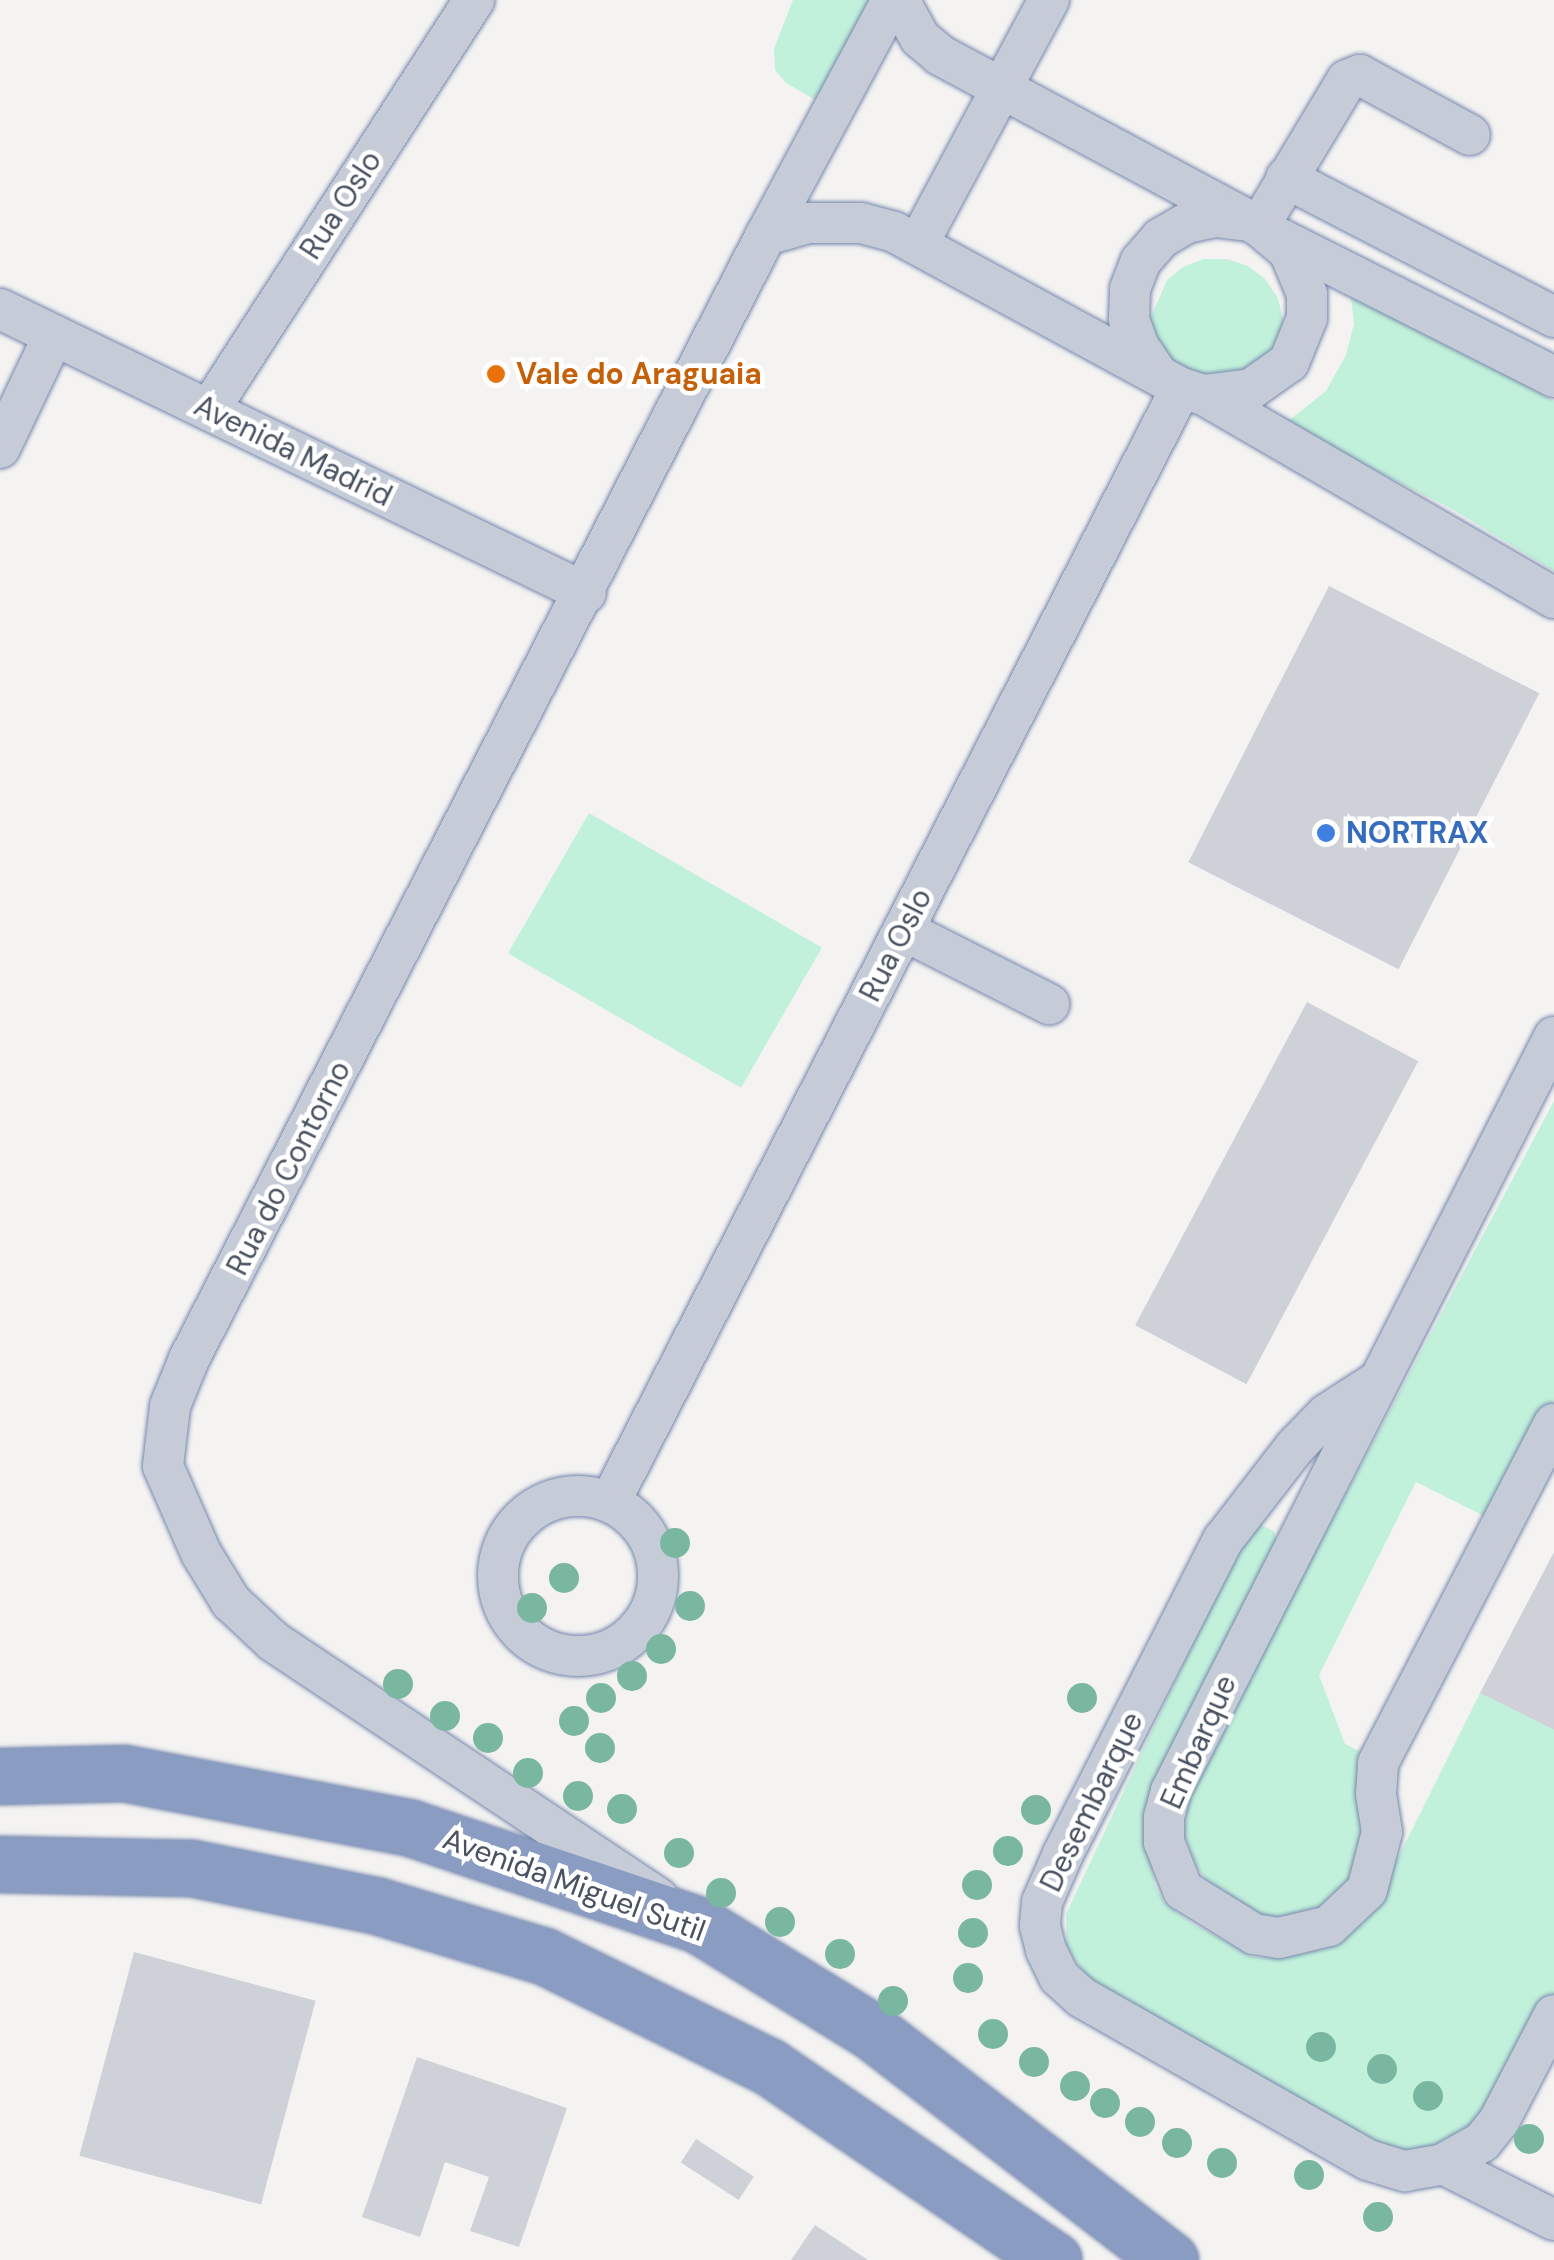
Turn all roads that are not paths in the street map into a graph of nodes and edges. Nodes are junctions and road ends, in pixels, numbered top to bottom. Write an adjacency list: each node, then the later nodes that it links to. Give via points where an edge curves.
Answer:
1 (474, 0): 15 (street, Rua Oslo)
2 (896, 0): 4 (street, via 920,38); 8 (street, Rua do Contorno)
3 (1049, 0): 4 (street)
4 (999, 89): 7 (street); 9 (street)
5 (1470, 134): 6 (street, via 1360,74 1348,80)
6 (1286, 178): 7 (street); 11 (street)
7 (1259, 227): 13 (street); 14 (street, via 1289,251 1307,294 1301,341 1272,378 1228,395); 14 (street, via 1216,217 1186,223 1160,238 1141,261 1130,289 1129,319 1138,347)
8 (766, 235): 9 (street, via 808,223 861,223); 17 (street, Rua do Contorno)
9 (918, 244): 14 (street)
10 (0, 310): 12 (street, Avenida Madrid)
11 (1554, 317)
12 (54, 335): 15 (street, Avenida Madrid); 16 (street)
13 (1554, 377)
14 (1180, 385): 18 (street); 19 (street, Rua Oslo)
15 (209, 410): 17 (street, Avenida Madrid)
16 (0, 448)
17 (586, 593): 27 (street, Rua do Contorno, via 189,1359 170,1406 163,1466 231,1602 273,1641)
18 (1554, 598)
19 (903, 930): 20 (street); 24 (street, Rua Oslo)
20 (1048, 1004)
21 (1554, 1038): 22 (street, Embarque)
22 (1378, 1380): 23 (street, Embarque, via 1164,1817 1168,1856 1183,1890 1254,1934 1279,1938 1316,1931 1348,1913 1367,1890 1382,1832 1378,1763); 29 (street, Desembarque, via 1327,1414 1294,1447 1224,1540 1062,1854 1042,1902 1040,1926 1060,1978 1081,1998 1368,2160 1406,2171)
23 (1554, 1424)
24 (610, 1502): 24 (street, via 558,1498 525,1517 503,1547 499,1596 526,1639 550,1652 605,1652 647,1618 658,1565 633,1517)
25 (0, 1776): 27 (highway, Avenida Miguel Sutil, via 124,1773 392,1824)
26 (0, 1864): 31 (highway, via 192,1868 378,1906 544,1956 768,2066)
27 (699, 1925): 32 (highway, Avenida Miguel Sutil, via 870,2030)
28 (1554, 2015): 29 (street, Desembarque, via 1499,2121 1482,2142)
29 (1443, 2164): 30 (street)
30 (1554, 2220)
31 (1053, 2260)
32 (1170, 2260)

